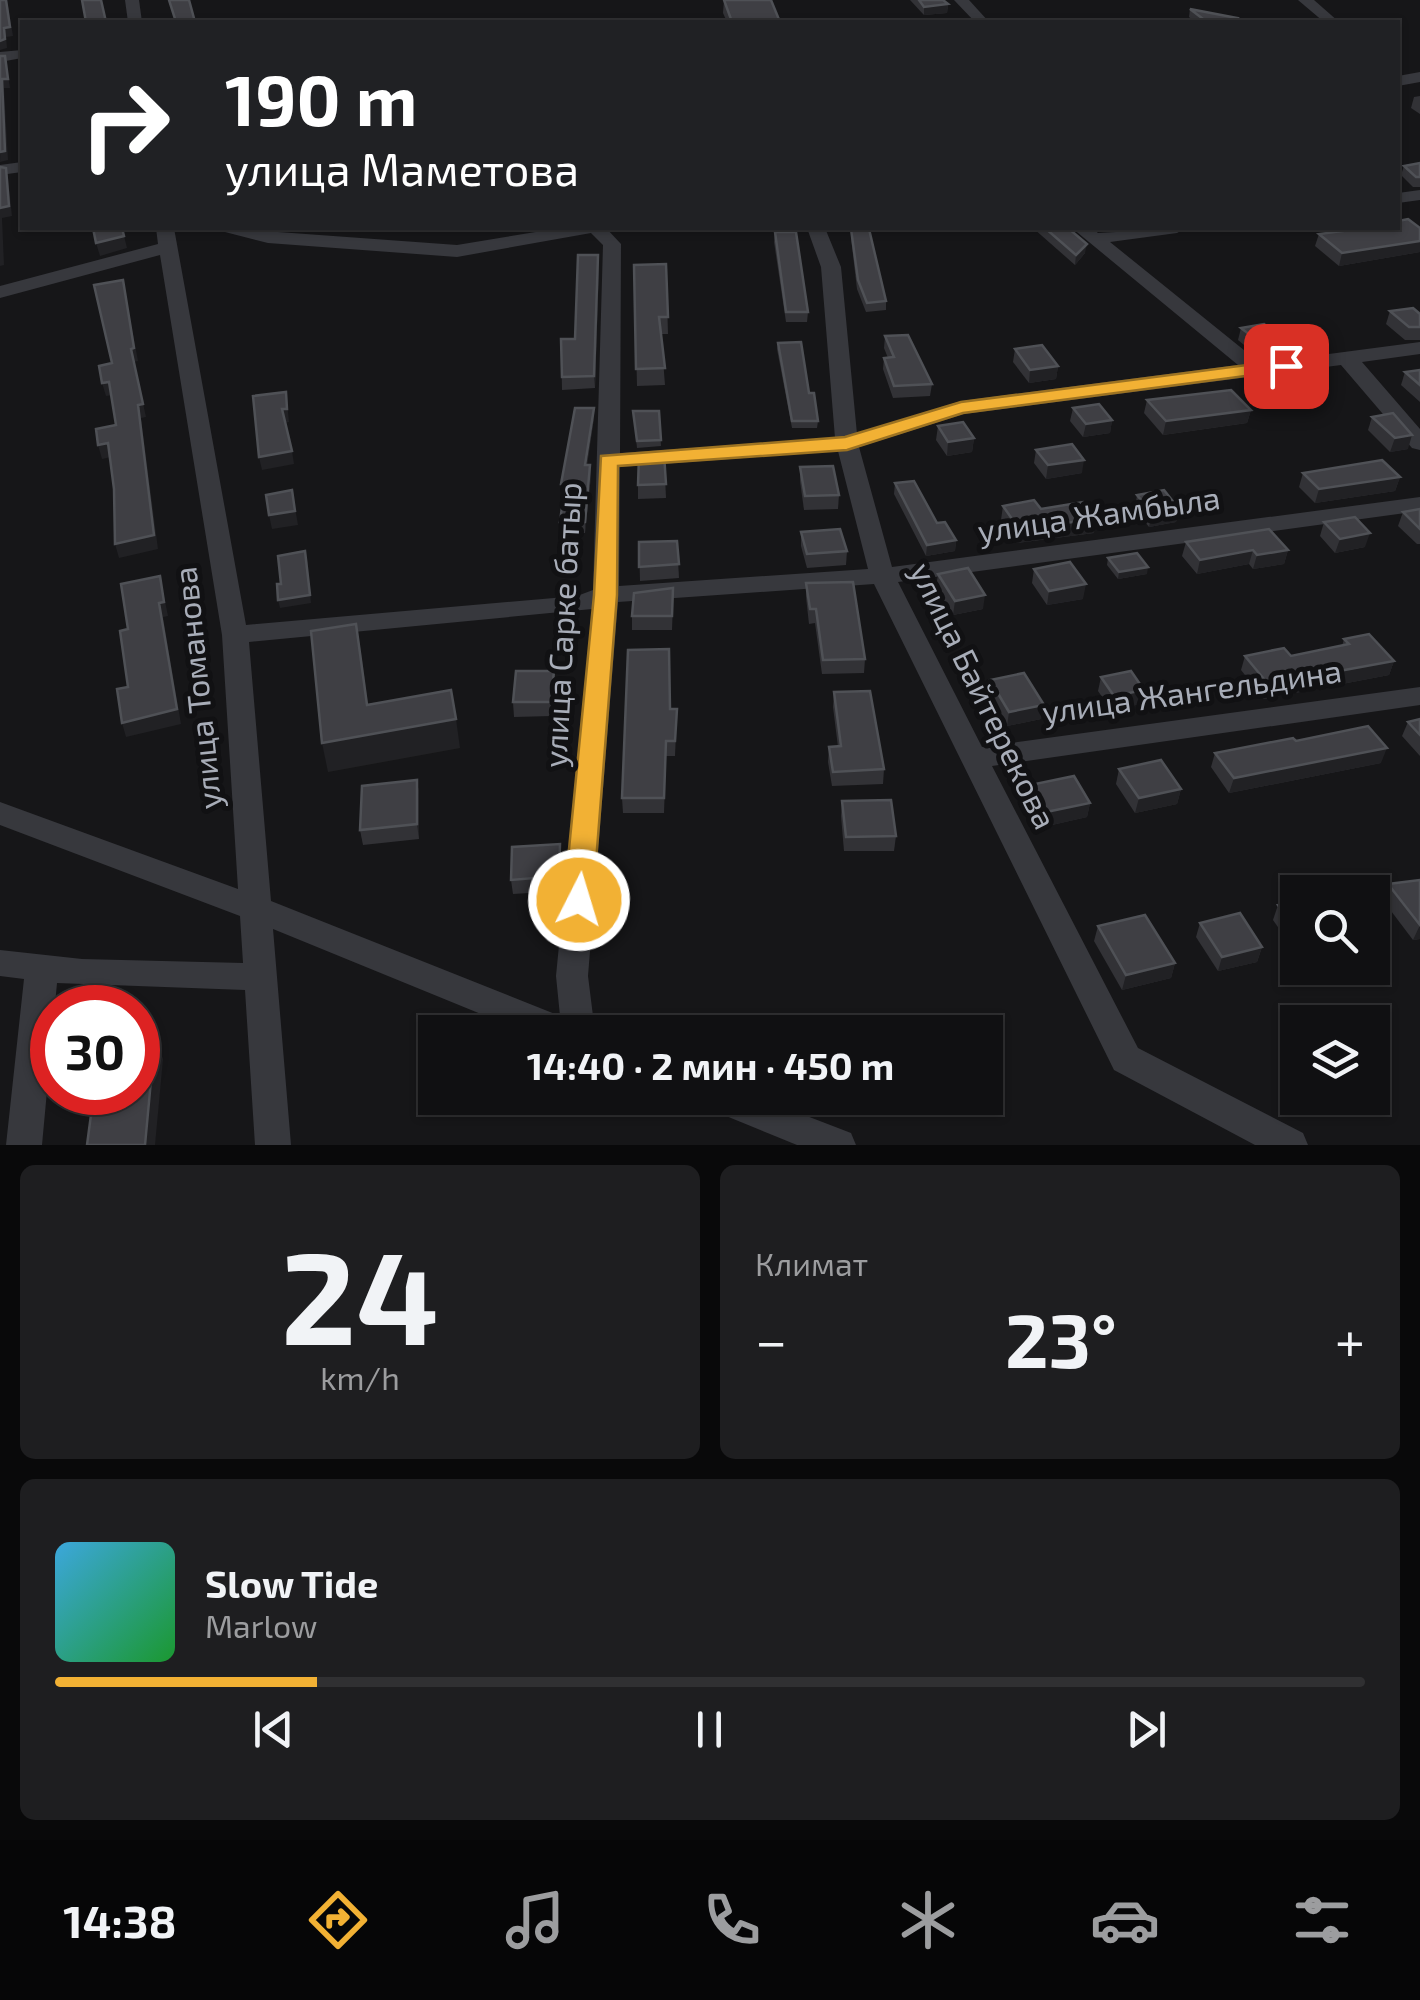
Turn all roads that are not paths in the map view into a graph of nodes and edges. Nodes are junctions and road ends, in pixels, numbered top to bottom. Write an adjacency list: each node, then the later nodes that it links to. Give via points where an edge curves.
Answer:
1 (963, 0): 3 (street)
2 (1305, 0): 4 (street)
3 (980, 20)
4 (1330, 20)
5 (239, 230): 6 (street, via 457,251)
6 (581, 230)
7 (595, 230): 18 (street, улица Сарке батыр, via 612,244)
8 (817, 230): 17 (street, улица Байтерекова, via 831,267)
9 (1141, 230): 10 (street)
10 (1088, 233): 15 (street)
11 (166, 237): 12 (street); 22 (street, улица Томанова)
12 (0, 292)
13 (1420, 348): 14 (street)
14 (1347, 358): 15 (street); 16 (street)
15 (1255, 370): 17 (street, via 961,408)
16 (1420, 443)
17 (847, 444): 18 (street); 20 (street, улица Байтерекова)
18 (608, 461): 21 (street, улица Сарке батыр)
19 (1420, 504): 20 (street, улица Жамбыла)
20 (882, 576): 21 (street, улица Жамбыла); 24 (street, улица Байтерекова)
21 (606, 595): 22 (street, улица Жамбыла, via 580,604); 31 (street, улица Сарке батыр, via 572,976)
22 (235, 634): 26 (street, улица Томанова)
23 (1420, 696): 24 (street, улица Жангельдина)
24 (974, 758): 36 (street, улица Байтерекова, via 1126,1060)
25 (0, 813): 26 (street)
26 (252, 908): 29 (street, улица Томанова); 30 (street)
27 (0, 963): 28 (street)
28 (42, 967): 29 (street); 33 (street)
29 (258, 978): 34 (street, улица Томанова)
30 (518, 1015)
31 (576, 1015)
32 (763, 1115): 35 (street)
33 (24, 1145)
34 (272, 1145)
35 (838, 1145)
36 (1290, 1145)

